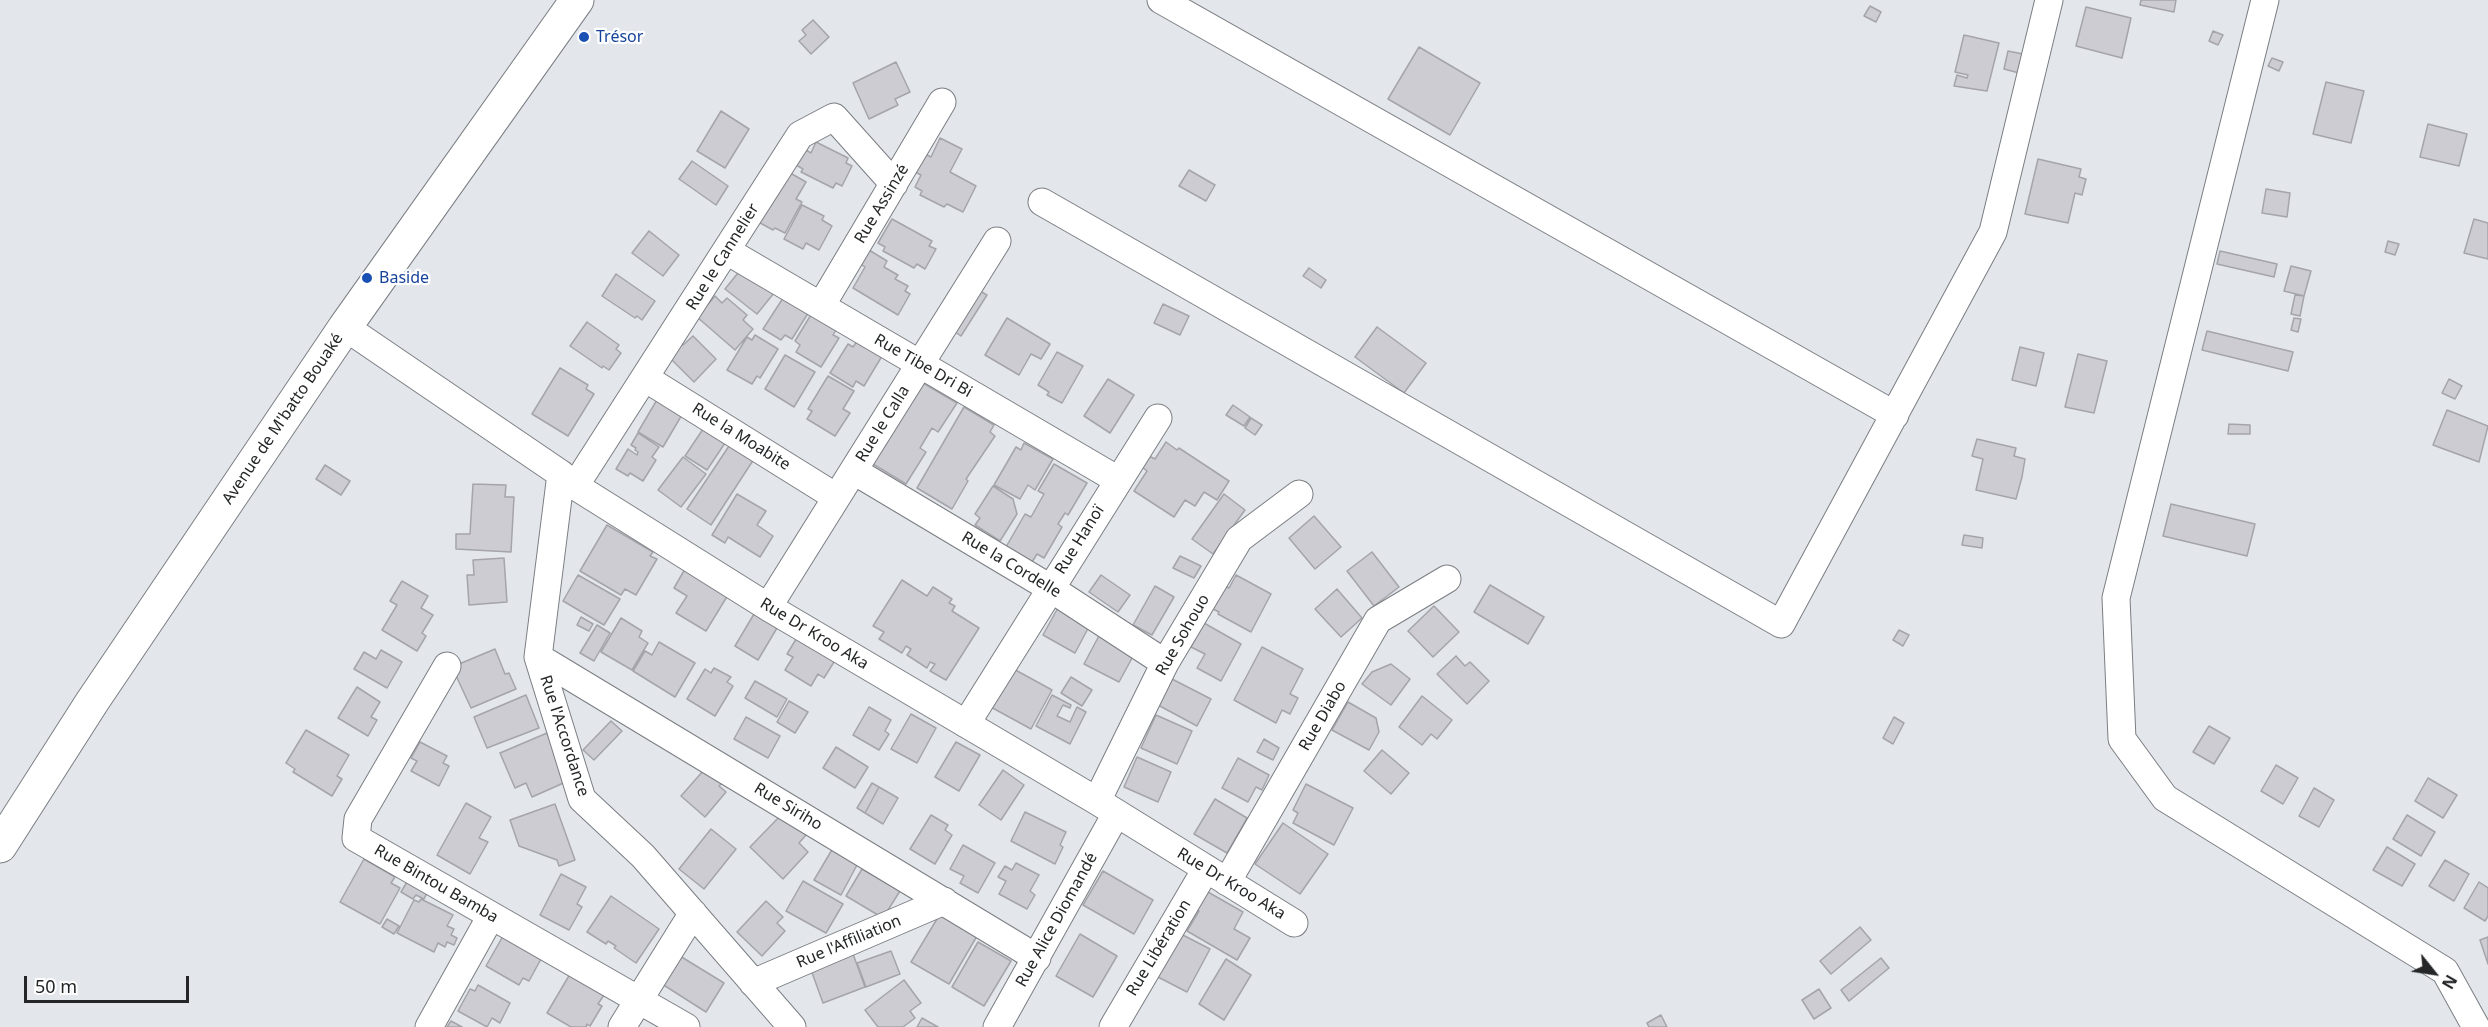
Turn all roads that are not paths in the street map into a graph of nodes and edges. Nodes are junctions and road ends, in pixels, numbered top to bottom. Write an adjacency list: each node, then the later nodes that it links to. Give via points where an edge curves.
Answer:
1 (578, 0): 11 (street, Avenue de M'batto Bouaké)
2 (1161, 0): 14 (street)
3 (2049, 0): 14 (street, via 1993,232)
4 (2265, 0): 44 (street, via 2116,598 2122,739 2165,798 2445,971)
5 (942, 102): 6 (street, Rue Assinzé)
6 (894, 184): 9 (street, Rue le Cannelier, via 834,117 800,135); 10 (street, Rue Assinzé)
7 (1042, 202): 14 (street, via 1781,624)
8 (997, 241): 12 (street, Rue le Calla)
9 (728, 250): 10 (street, Rue Tibe Dri Bi); 13 (street, Rue le Cannelier)
10 (821, 306): 12 (street, Rue Tibe Dri Bi)
11 (345, 327): 17 (street, Rue Dr Kroo Aka); 29 (street, Avenue de M'batto Bouaké, via 92,702)
12 (921, 365): 16 (street, Rue le Calla); 18 (street, Rue Tibe Dri Bi)
13 (645, 378): 17 (street, Rue le Cannelier); 20 (street, Rue la Moabite)
14 (1894, 415)
15 (1158, 418): 18 (street, Rue Hanoï)
16 (854, 471): 20 (street, Rue le Calla); 22 (street, Rue la Cordelle)
17 (568, 480): 23 (street, Rue Dr Kroo Aka); 24 (street, Rue l'Accordance)
18 (1118, 480): 22 (street, Rue Hanoï)
19 (1299, 494): 25 (street, Rue Sohouo, via 1239,539)
20 (836, 497): 23 (street, Rue le Calla)
21 (1447, 579): 30 (street, Rue Diabo, via 1378,620)
22 (1050, 588): 25 (street, Rue la Cordelle); 27 (street, Rue Hanoï)
23 (768, 607): 27 (street, Rue Dr Kroo Aka)
24 (538, 657): 31 (street, Rue Siriho); 32 (street, Rue l'Accordance, via 582,799 643,856)
25 (1165, 663): 28 (street, Rue Sohouo)
26 (447, 666): 33 (street, Rue Bintou Bamba, via 358,819 356,838)
27 (966, 724): 28 (street, Rue Dr Kroo Aka)
28 (1107, 807): 30 (street, Rue Dr Kroo Aka); 35 (street, Rue Alice Diomandé)
29 (0, 846)
30 (1217, 876): 34 (street, Rue Dr Kroo Aka); 43 (street, Rue Libération)
31 (944, 900): 35 (street, Rue Siriho); 36 (street, Rue l'Affiliation)
32 (693, 913): 36 (street, Rue l'Accordance); 37 (street)
33 (491, 916): 37 (street, Rue Bintou Bamba); 38 (street)
34 (1294, 923)
35 (1036, 957): 42 (street, Rue Alice Diomandé)
36 (753, 983): 41 (street, Rue l'Accordance)
37 (638, 1001): 39 (street); 40 (street, Rue Bintou Bamba)
38 (429, 1027)
39 (622, 1027)
40 (686, 1027)
41 (792, 1027)
42 (997, 1027)
43 (1113, 1027)
44 (2476, 1027)

